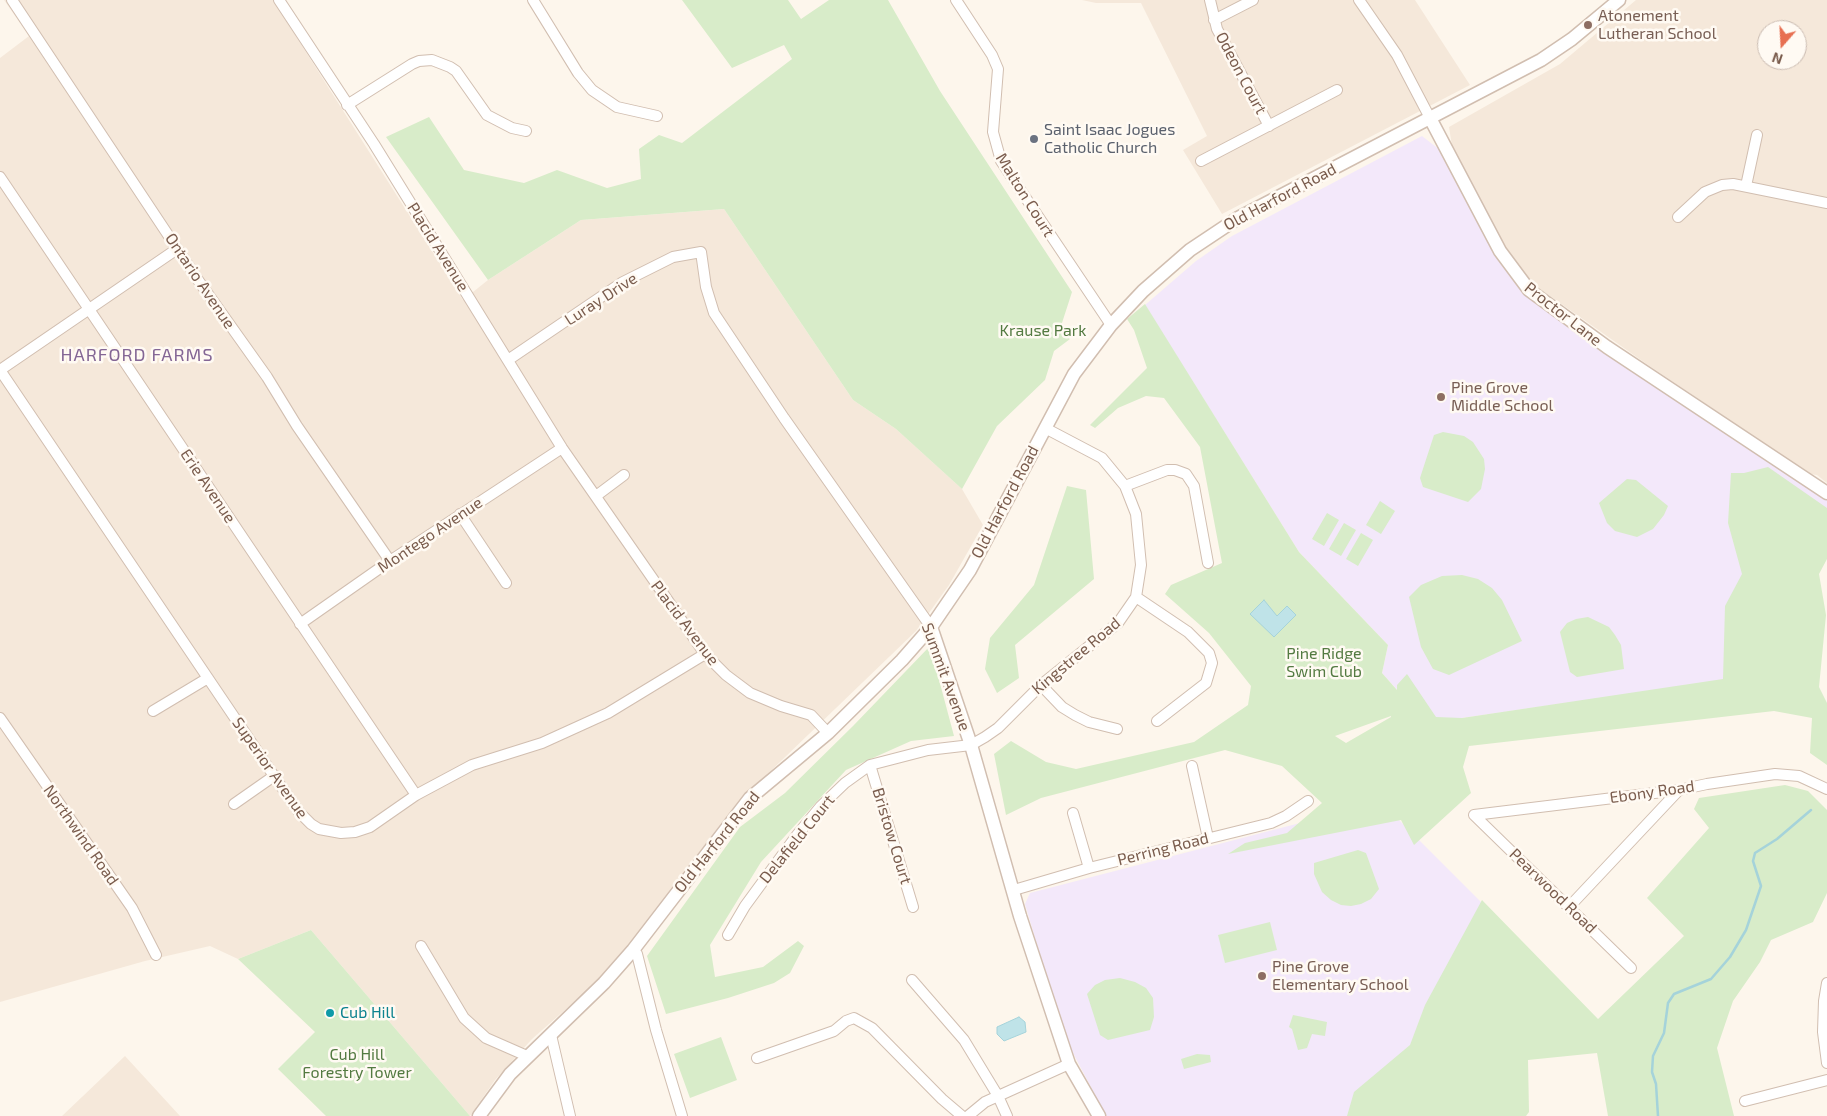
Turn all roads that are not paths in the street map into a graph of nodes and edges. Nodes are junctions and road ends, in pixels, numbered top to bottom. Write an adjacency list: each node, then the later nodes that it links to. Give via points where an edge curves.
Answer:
1 (12, 0): 22 (street, Ontario Avenue)
2 (279, 0): 11 (street, Placid Avenue)
3 (533, 0): 12 (street, via 592,90 617,107)
4 (956, 0): 25 (street, Malton Court, via 998,69 993,132 1001,161)
5 (1210, 0): 9 (street, Odeon Court)
6 (1253, 0): 9 (street, Odeon Court)
7 (1359, 0): 13 (street, Proctor Lane, via 1397,55)
8 (1619, 0): 13 (street, Old Harford Road, via 1551,54)
9 (1214, 20): 14 (street, Odeon Court)
10 (1337, 90): 14 (street, Odeon Court)
11 (347, 105): 15 (street, via 412,64 432,60 456,71 487,115); 26 (street, Placid Avenue)
12 (657, 116)
13 (1430, 118): 25 (street, Old Harford Road, via 1217,231 1155,279); 32 (street, Proctor Lane, via 1500,251 1529,290 1607,347)
14 (1269, 126): 17 (street, Odeon Court)
15 (526, 132)
16 (1757, 135): 19 (street)
17 (1200, 161)
18 (0, 177): 24 (street, Erie Avenue)
19 (1746, 186): 20 (street); 21 (street, via 1733,184 1713,188)
20 (1827, 203)
21 (1678, 217)
22 (177, 250): 24 (street); 35 (street, Ontario Avenue)
23 (700, 252): 26 (street, Luray Drive, via 673,258 623,282); 40 (street, Summit Avenue, via 714,313 784,418)
24 (89, 310): 27 (street); 39 (street, Erie Avenue)
25 (1111, 325): 28 (street, Old Harford Road, via 1074,374)
26 (508, 360): 29 (street, Placid Avenue)
27 (0, 370): 42 (street, Superior Avenue)
28 (1044, 428): 31 (street, Kingstree Road, via 1102,458); 40 (street, Old Harford Road, via 973,563)
29 (562, 448): 33 (street, Placid Avenue); 34 (street, Montego Avenue)
30 (624, 475): 33 (street)
31 (1125, 486): 36 (street, via 1167,470 1186,474 1194,486); 38 (street, Kingstree Road, via 1136,514 1140,542 1141,565)
32 (1825, 488)
33 (596, 496): 41 (street, Placid Avenue)
34 (460, 514): 35 (street, Montego Avenue); 37 (street)
35 (390, 561): 39 (street, Montego Avenue)
36 (1208, 563)
37 (506, 583)
38 (1136, 597): 43 (street, Kingstree Road, via 1118,623); 46 (street, via 1188,632 1209,653 1212,663 1206,682)
39 (300, 624): 55 (street, Erie Avenue)
40 (932, 626): 48 (street, Old Harford Road); 49 (street, Summit Avenue)
41 (705, 654): 48 (street, Placid Avenue, via 750,693 810,715); 55 (street, Superior Avenue, via 608,713 542,743 472,765)
42 (208, 678): 44 (street); 52 (street, Superior Avenue)
43 (1040, 684): 47 (street, via 1074,715); 49 (street, Kingstree Road, via 998,728)
44 (153, 711)
45 (0, 718): 68 (street, Northwind Road, via 132,908)
46 (1157, 721)
47 (1117, 729)
48 (828, 733): 67 (street, Old Harford Road, via 750,798)
49 (971, 745): 50 (street, Delafield Court, via 928,750); 62 (street, Summit Avenue)
50 (870, 764): 63 (street, Bristow Court); 65 (street, Delafield Court, via 834,792 809,820 761,883)
51 (1192, 766): 60 (street)
52 (274, 776): 55 (street, Superior Avenue, via 311,824 341,833 370,827); 57 (street)
53 (1827, 789): 54 (street, Ebony Road, via 1799,776 1775,774)
54 (1679, 790): 59 (street, Ebony Road); 64 (street)
55 (416, 795)
56 (1308, 801): 60 (street, Perring Road, via 1270,823)
57 (234, 804)
58 (1073, 812): 61 (street)
59 (1474, 815): 64 (street, Pearwood Road)
60 (1208, 838): 61 (street, Perring Road)
61 (1088, 868): 62 (street, Perring Road)
62 (1014, 890): 75 (street, Summit Avenue)
63 (913, 907)
64 (1569, 907): 69 (street, Pearwood Road)
65 (728, 935)
66 (420, 946): 73 (street, via 464,1018 486,1038)
67 (633, 950): 72 (street, Old Harford Road); 82 (street, via 637,954)
68 (156, 955)
69 (1631, 968)
70 (912, 980): 78 (street, via 964,1040)
71 (1827, 983): 76 (street, via 1823,1032)
72 (551, 1035): 73 (street, Old Harford Road); 81 (street)
73 (527, 1056): 80 (street, Old Harford Road)
74 (757, 1058): 83 (street, via 834,1032 854,1018 872,1028)
75 (1069, 1064): 78 (street); 86 (street, Summit Avenue)
76 (1827, 1064)
77 (1827, 1080): 79 (street)
78 (998, 1096): 84 (street); 85 (street)
79 (1745, 1101)
80 (480, 1116)
81 (570, 1116)
82 (682, 1116)
83 (962, 1116)
84 (968, 1116)
85 (1007, 1116)
86 (1099, 1116)

